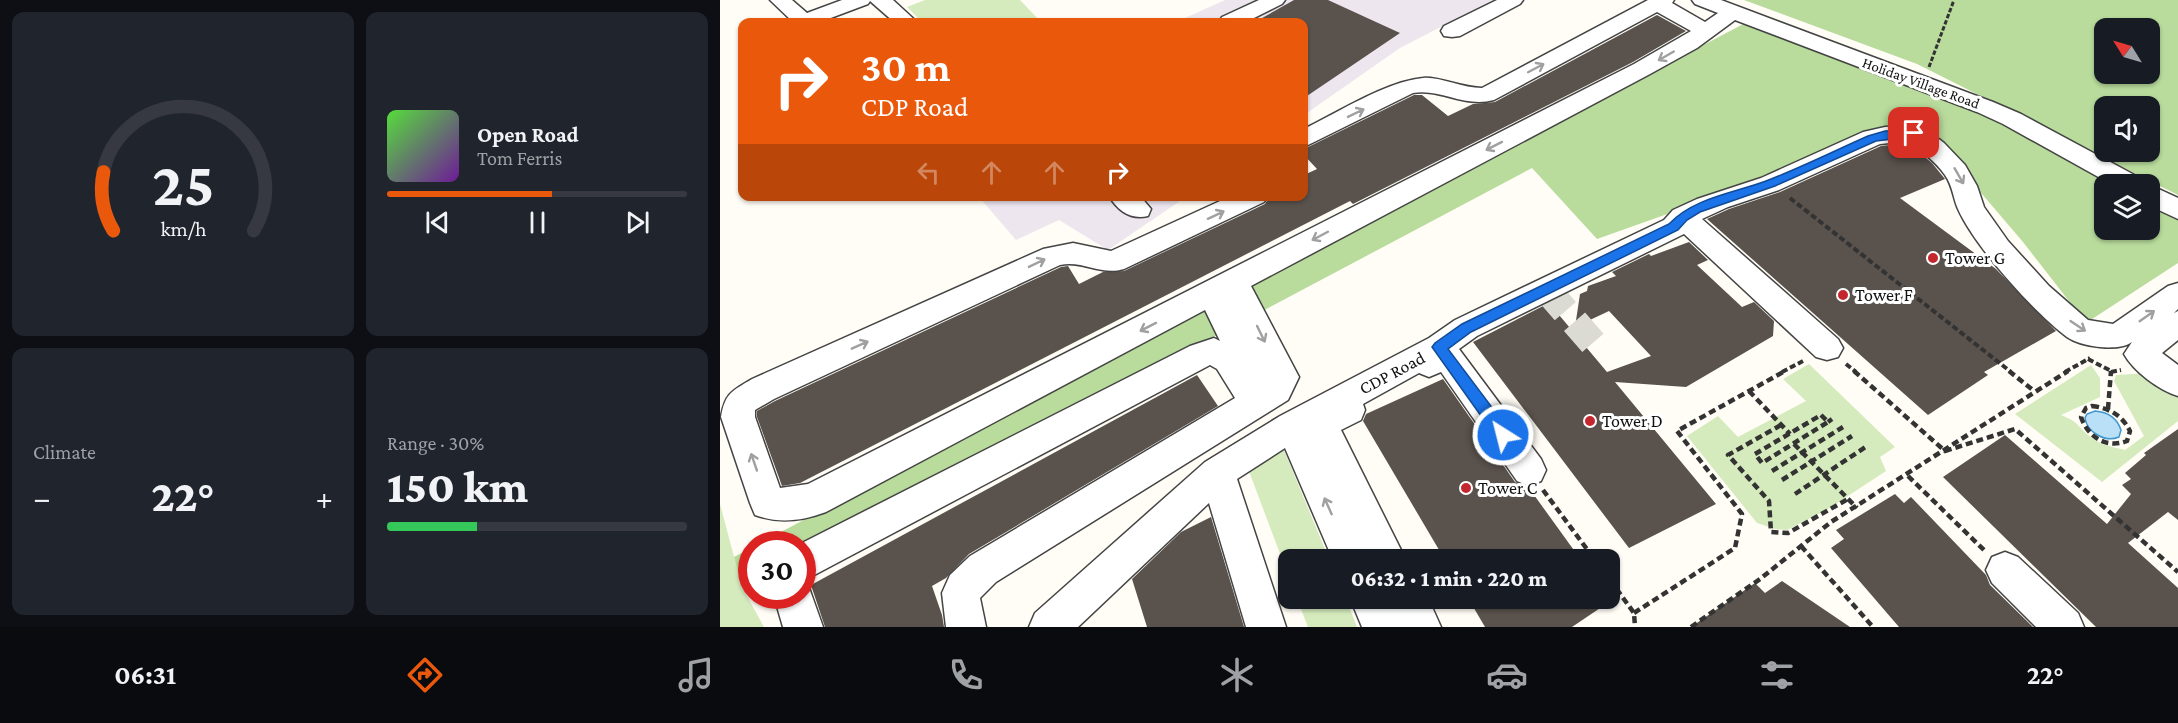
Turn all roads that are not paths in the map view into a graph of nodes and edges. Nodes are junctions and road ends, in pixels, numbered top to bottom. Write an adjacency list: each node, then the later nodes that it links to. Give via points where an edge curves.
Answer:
1 (780, 0): 9 (street)
2 (861, 0): 10 (street)
3 (880, 0): 11 (street)
4 (1275, 0): 12 (street)
5 (1513, 0): 13 (street)
6 (1702, 0): 8 (street, Holiday Village Road)
7 (1660, 2): 14 (street); 15 (street, one-way to 7, via 1406,88 1425,84 1466,95 1486,95)
8 (1733, 12): 14 (street); 16 (street, Holiday Village Road, via 2012,119)
9 (801, 18)
10 (812, 18)
11 (901, 18)
12 (1238, 18)
13 (1452, 31)
14 (1706, 31): 21 (street, one-way to 21, via 1642,69)
15 (1308, 137)
16 (2114, 174)
17 (2160, 200): 19 (street)
18 (1244, 201): 21 (street, one-way to 18, via 813,500 783,505 768,502 738,417 740,403 1053,256 1070,251 1100,263 1114,262)
19 (2178, 210)
20 (1683, 217): 22 (street, CDP Road, one-way to 22, via 1872,138 1914,133 1956,171 1971,209 1998,248 2039,294 2080,330 2117,337); 24 (street, CDP Road, via 1674,227 1467,328); 25 (street)
21 (1223, 288): 27 (street, via 1232,336)
22 (2178, 294)
23 (2178, 323): 26 (street, via 2140,354)
24 (1440, 347): 28 (street, CDP Road); 29 (street); 32 (street, via 1422,373 1321,424)
25 (1827, 348)
26 (2178, 383)
27 (1262, 400): 33 (street, via 1228,360 1214,351); 39 (street, via 983,569 965,585 960,602)
28 (1292, 426): 30 (street, CDP Road); 31 (street, one-way to 28)
29 (1529, 470)
30 (1217, 473): 40 (street, CDP Road); 41 (street)
31 (1347, 549)
32 (1383, 549)
33 (816, 556)
34 (2005, 570): 44 (street)
35 (797, 609): 38 (street)
36 (1374, 609): 42 (street)
37 (1412, 609): 43 (street)
38 (803, 627)
39 (966, 627)
40 (1049, 627)
41 (1266, 627)
42 (1382, 627)
43 (1421, 627)
44 (2064, 627)

